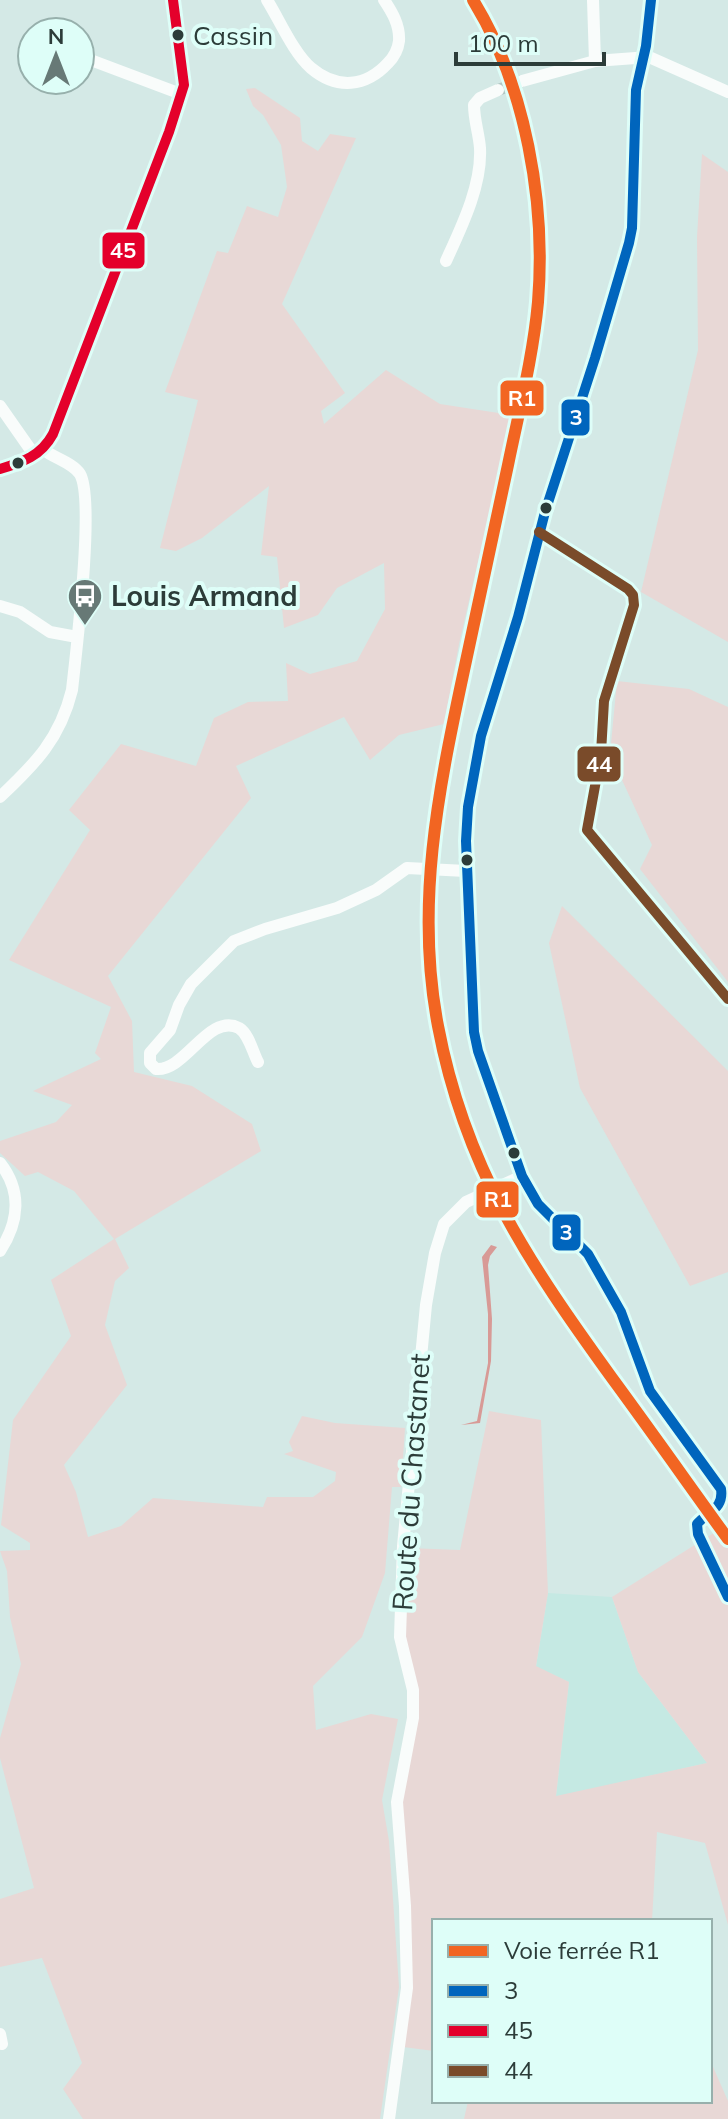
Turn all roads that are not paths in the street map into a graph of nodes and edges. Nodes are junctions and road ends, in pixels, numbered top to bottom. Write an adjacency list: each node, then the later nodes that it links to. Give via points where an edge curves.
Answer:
1 (173, 0): 12 (street)
2 (267, 0): 3 (street, via 309,67 339,83 361,83 379,73 399,41 395,17)
3 (384, 0)
4 (593, 0): 7 (street)
5 (651, 0): 6 (street)
6 (643, 58): 7 (street); 11 (street); 17 (street, via 636,90 629,243)
7 (595, 61): 9 (street)
8 (96, 62): 12 (street)
9 (522, 81)
10 (498, 90): 13 (street, via 474,105 480,150 477,174)
11 (728, 92)
12 (181, 94): 15 (street, via 53,434)
13 (446, 261)
14 (0, 406): 15 (street)
15 (40, 453): 16 (street); 19 (street, via 77,470 83,485 87,532)
16 (0, 469)
17 (539, 532): 21 (street, via 481,736 468,807); 22 (street, via 633,595 604,701 587,830)
18 (0, 606): 19 (street, via 50,632)
19 (77, 637): 20 (street, via 66,715 38,762)
20 (0, 797)
21 (466, 871): 23 (street, via 407,868 337,908 234,941 191,984 170,1030 150,1053 150,1063 165,1070 198,1040 227,1026 245,1035); 25 (street, via 474,1032)
22 (728, 999)
23 (258, 1062)
24 (0, 1163): 26 (street, via 16,1189 15,1209)
25 (522, 1176): 27 (street, via 538,1204 588,1254 621,1312 650,1391 721,1489 719,1506 697,1524); 28 (street, Route du Chastanet, via 466,1202 444,1224 426,1305 403,1546 400,1637 413,1690 397,1802 407,1988)
26 (0, 1251)
27 (728, 1597)
28 (389, 2119)

